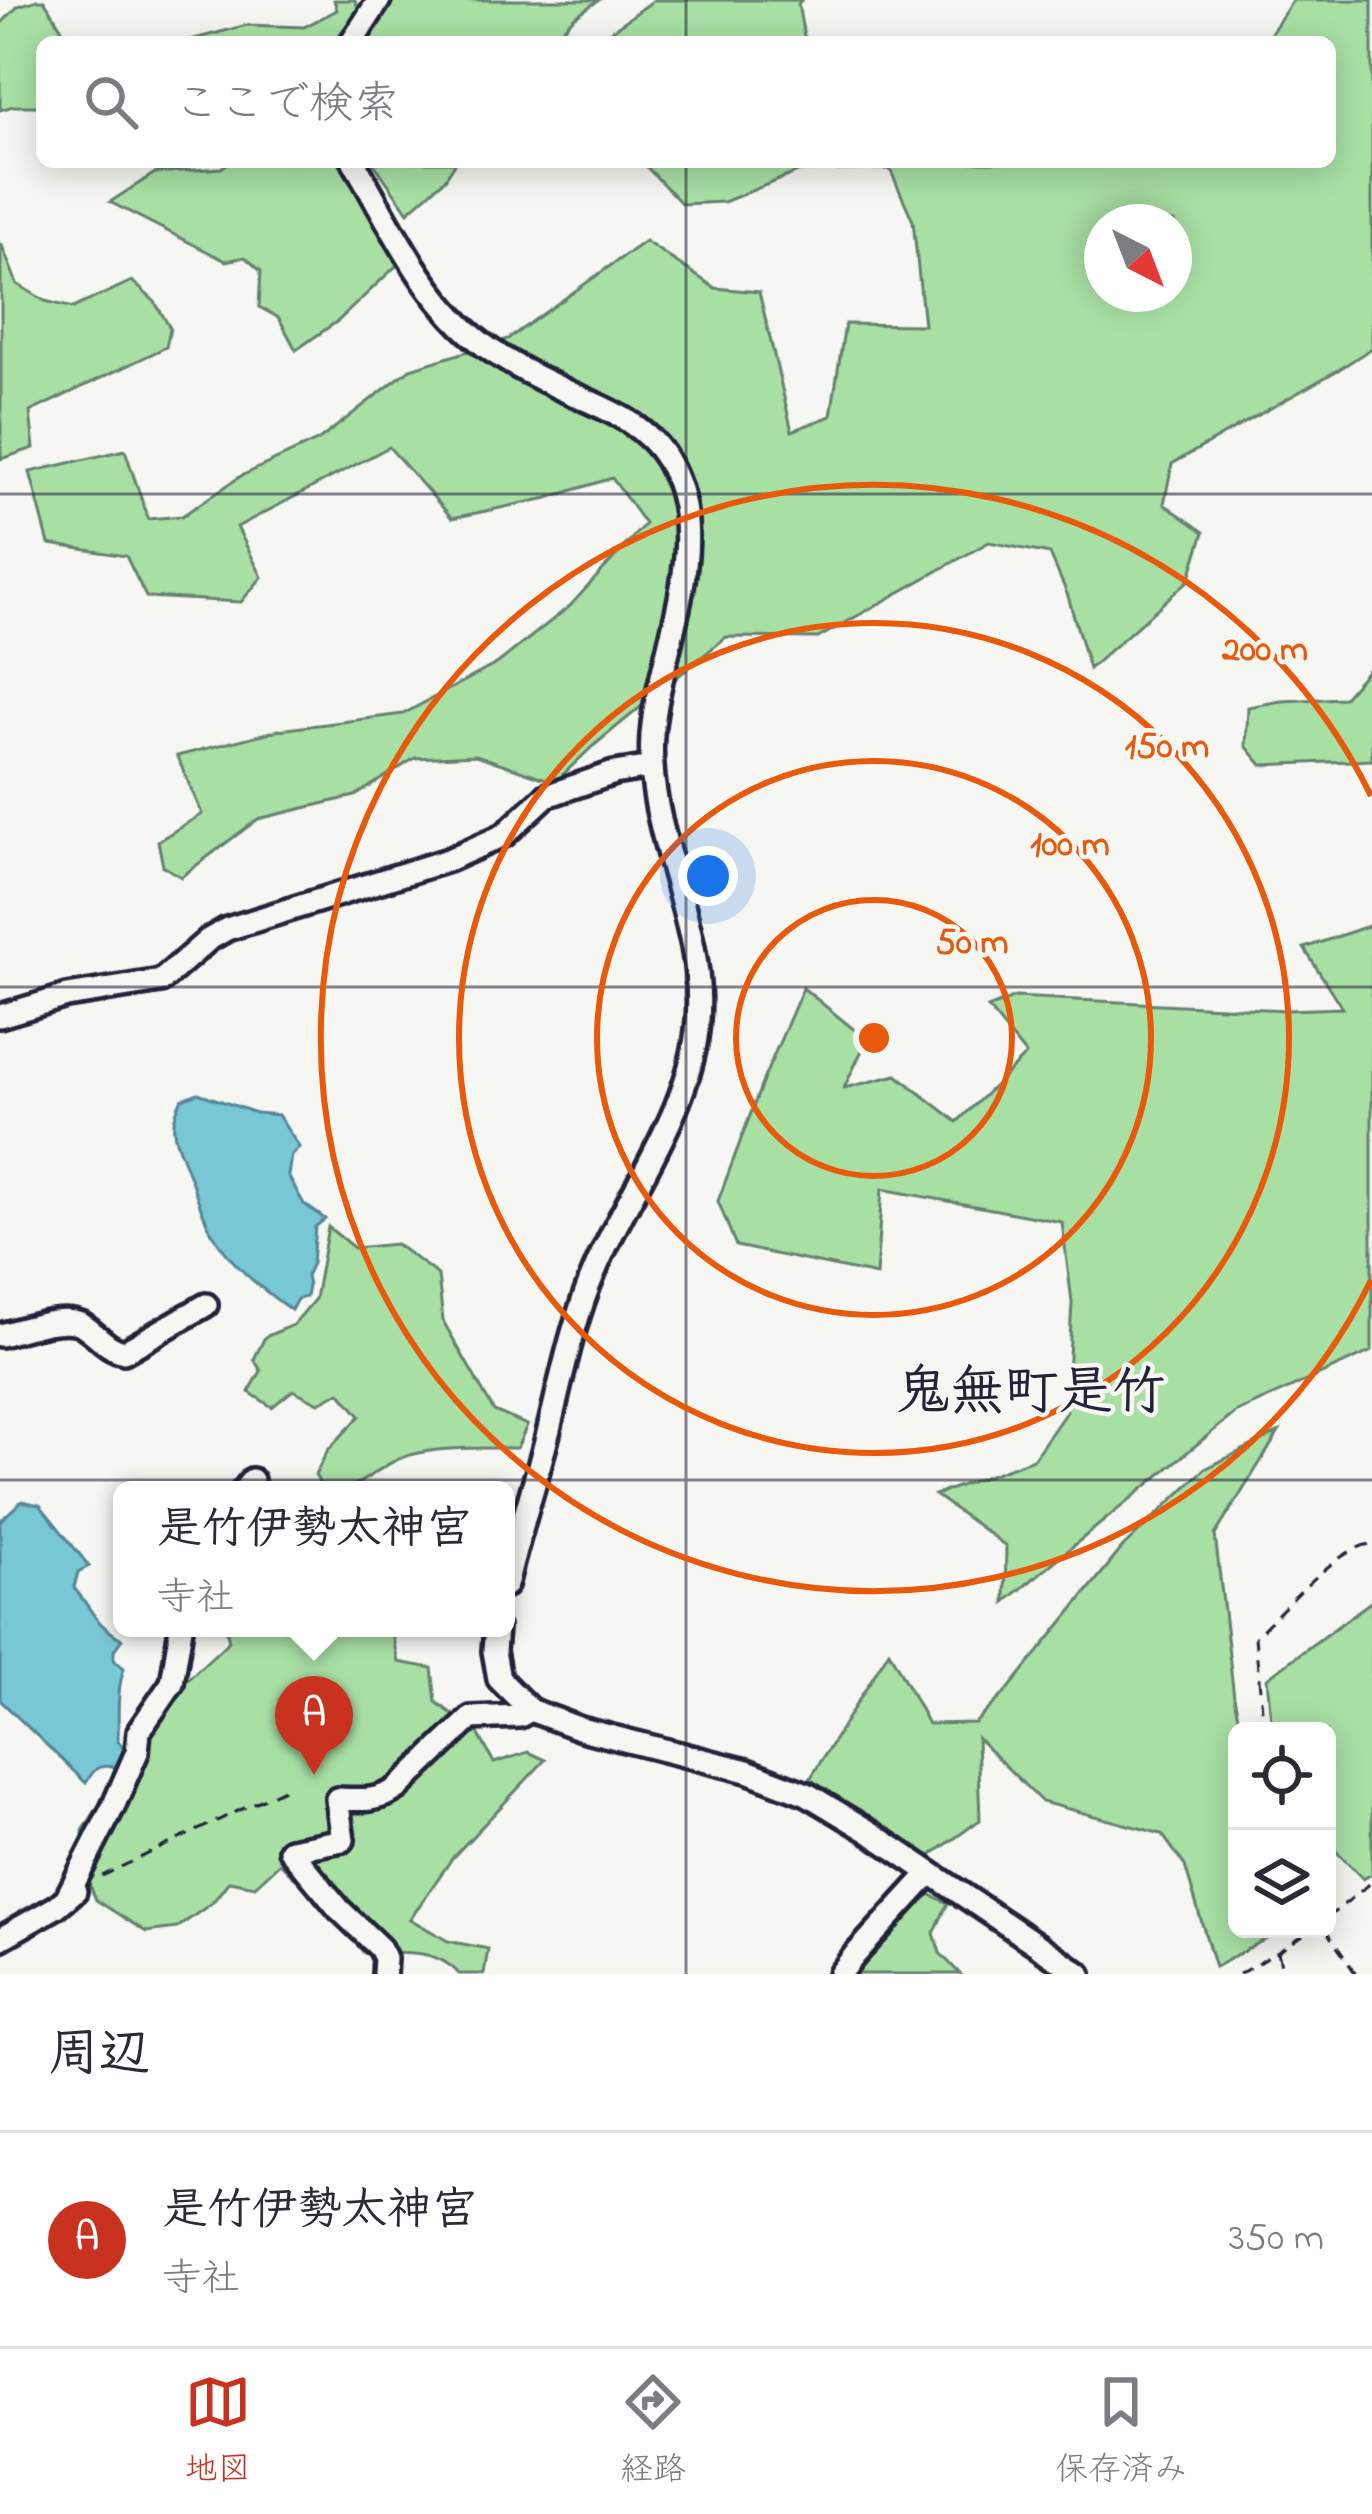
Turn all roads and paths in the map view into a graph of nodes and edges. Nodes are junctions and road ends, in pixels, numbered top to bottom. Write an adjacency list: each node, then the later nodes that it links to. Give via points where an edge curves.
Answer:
1 (379, 0): 2 (street)
2 (356, 36)
3 (358, 168): 4 (street, via 454,317 512,364 620,414 664,454 678,480 686,560)
4 (651, 767): 5 (street, via 546,796 504,835 448,860 227,929 161,981); 9 (street, via 698,966 692,1059 593,1273)
5 (0, 1016)
6 (206, 1305): 7 (street, via 124,1352 66,1319)
7 (0, 1335)
8 (1372, 1544): 13 (path, via 1345,1552 1255,1637)
9 (515, 1550)
10 (180, 1637): 17 (street, via 172,1683 139,1731 137,1752)
11 (495, 1637): 12 (street, via 499,1679)
12 (530, 1711): 15 (street, via 807,1795); 23 (street, via 471,1718 385,1797 338,1799 344,1840 290,1850 380,1948)
13 (1263, 1722)
14 (290, 1786): 17 (path)
15 (930, 1873): 24 (street); 25 (street)
16 (1372, 1882): 18 (path)
17 (73, 1893): 21 (street)
18 (1336, 1911)
19 (1299, 1938): 22 (path)
20 (1331, 1938): 28 (path)
21 (0, 1939)
22 (1278, 1952): 26 (path); 27 (path)
23 (384, 1974)
24 (840, 1974)
25 (1080, 1974)
26 (1239, 1974)
27 (1283, 1974)
28 (1355, 1974)

